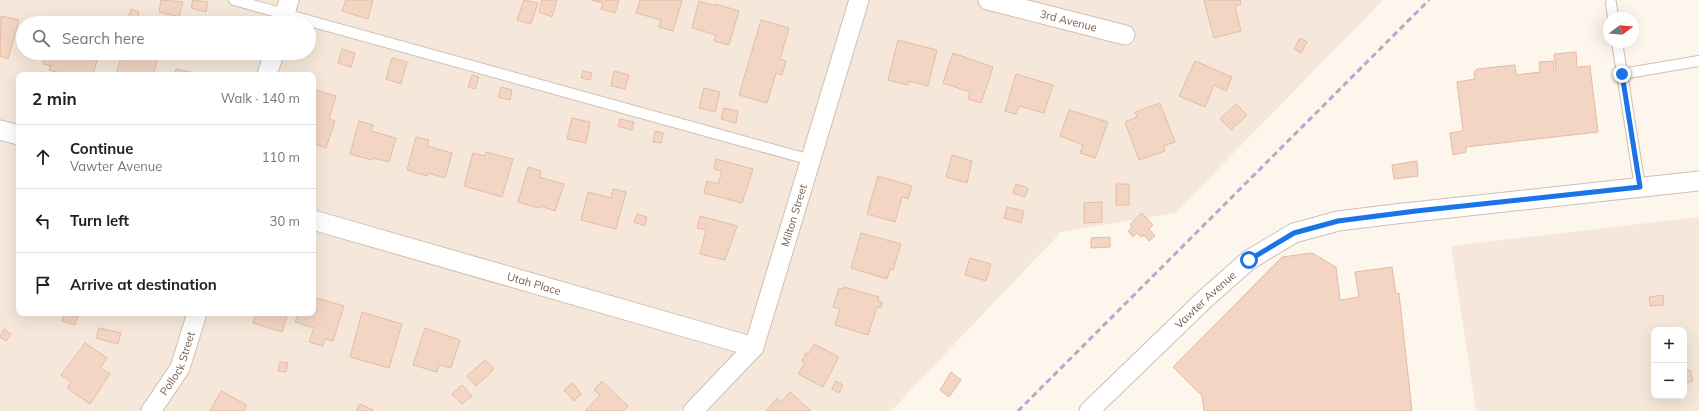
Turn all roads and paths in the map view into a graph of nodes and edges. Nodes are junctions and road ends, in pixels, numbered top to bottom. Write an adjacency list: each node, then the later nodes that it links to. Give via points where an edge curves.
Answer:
1 (234, 0): 5 (lane)
2 (859, 0): 17 (street, Milton Street)
3 (988, 0): 9 (street, 3rd Avenue)
4 (1611, 3): 6 (lane)
5 (285, 12): 7 (lane)
6 (1612, 12)
7 (299, 16)
8 (316, 21): 17 (lane)
9 (1125, 35)
10 (1618, 48): 14 (lane)
11 (272, 60): 13 (street)
12 (1699, 61): 14 (lane)
13 (268, 72)
14 (1622, 74): 19 (lane)
15 (0, 130): 16 (street)
16 (16, 134)
17 (811, 160): 22 (street, Milton Street)
18 (1699, 181): 19 (street, Vawter Avenue)
19 (1640, 187): 25 (street, Vawter Avenue, via 1388,214 1338,221 1294,233 1249,260)
20 (316, 221): 22 (street, Utah Place)
21 (196, 316): 23 (street, Pollock Street, via 180,368)
22 (754, 347): 24 (street, Milton Street)
23 (151, 411)
24 (693, 411)
25 (1089, 411)

